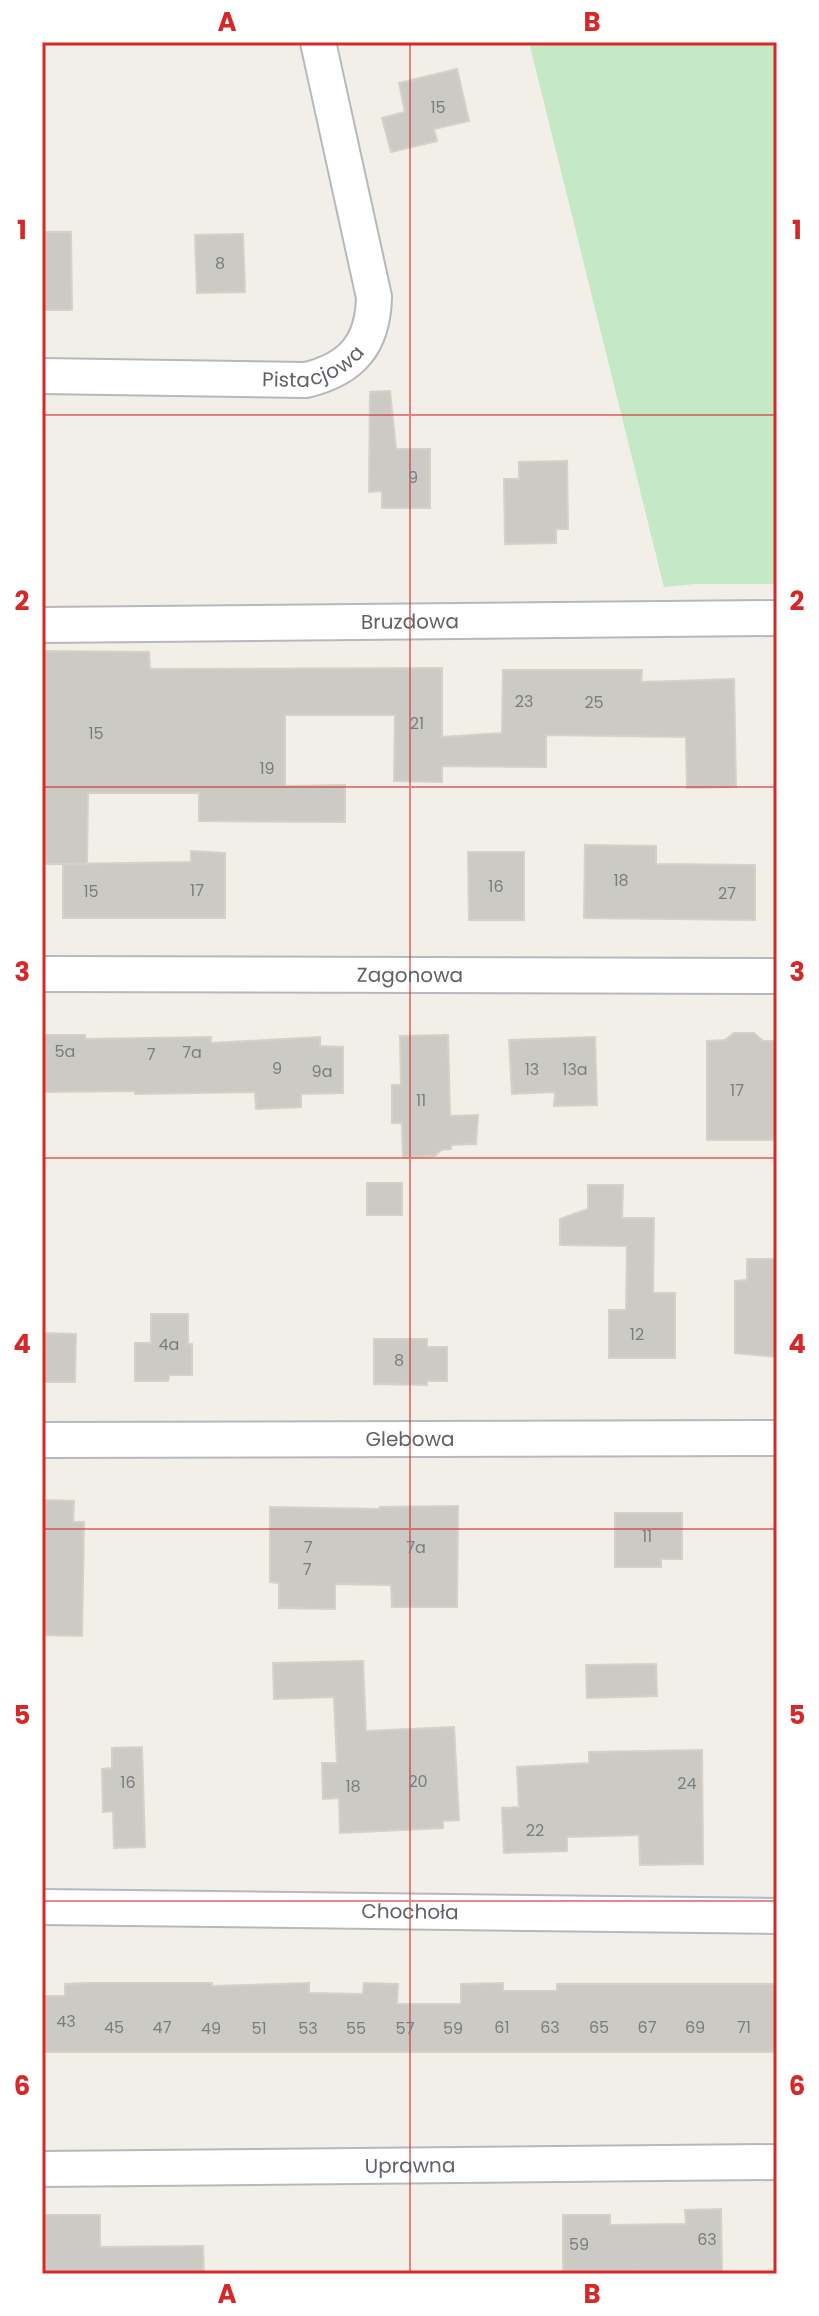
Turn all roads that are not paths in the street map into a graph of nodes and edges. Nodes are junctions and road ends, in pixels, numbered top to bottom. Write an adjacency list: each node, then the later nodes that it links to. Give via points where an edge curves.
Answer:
1 (318, 42): 2 (street, Pistacjowa, via 374,297 361,349 336,369 306,380)
2 (42, 376)
3 (777, 618): 4 (street, Bruzdowa)
4 (42, 625)
5 (42, 974): 6 (street, Zagonowa)
6 (777, 976)
7 (777, 1438): 8 (street, Glebowa)
8 (42, 1440)
9 (42, 1907): 10 (street, Chochoła)
10 (777, 1916)
11 (777, 2162): 12 (street, Uprawna)
12 (42, 2169)

